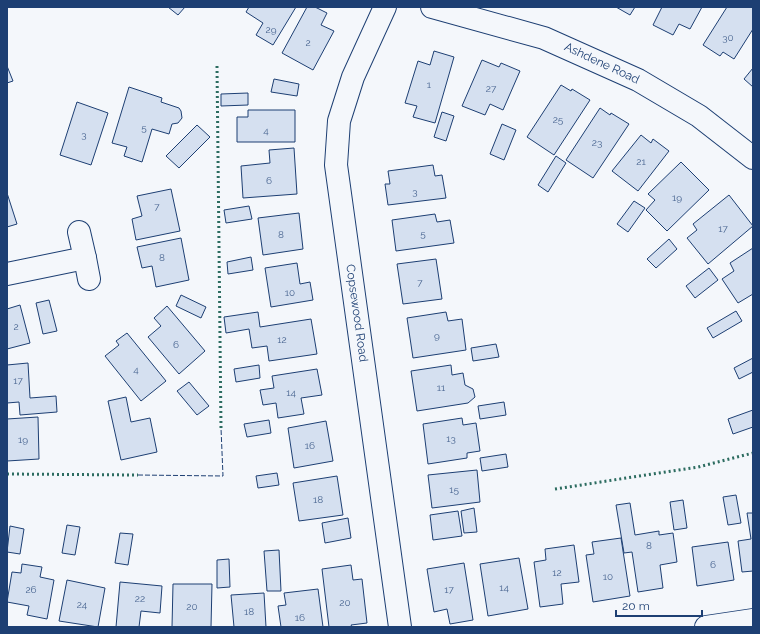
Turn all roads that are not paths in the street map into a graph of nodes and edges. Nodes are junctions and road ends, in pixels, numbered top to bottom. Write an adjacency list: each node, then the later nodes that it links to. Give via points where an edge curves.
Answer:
1 (385, 7): 10 (street, Copsewood Road, via 353,77 339,121 336,165)
2 (432, 7): 3 (street, Ashdene Road)
3 (488, 14): 4 (street, Ashdene Road, via 638,80 699,116)
4 (753, 158)
5 (79, 232): 6 (street)
6 (85, 258): 7 (street); 8 (street)
7 (7, 274)
8 (89, 279)
9 (753, 620): 11 (street)
10 (400, 627)
11 (706, 627)

